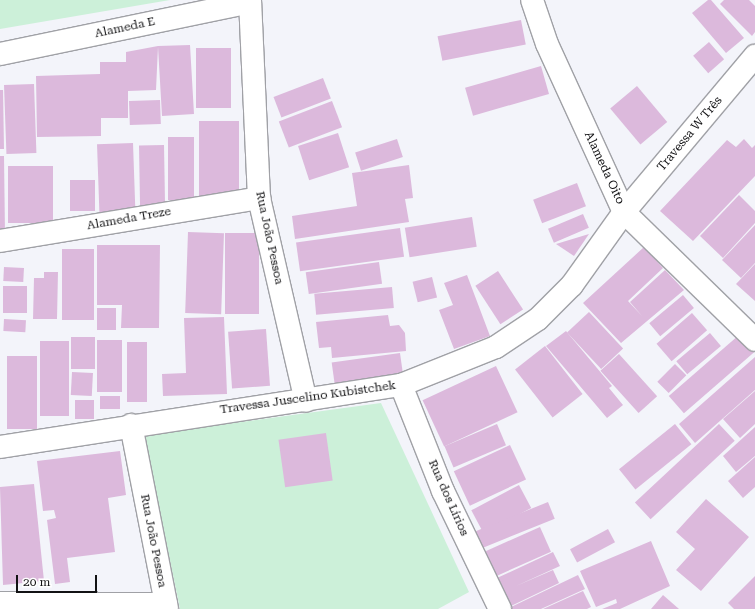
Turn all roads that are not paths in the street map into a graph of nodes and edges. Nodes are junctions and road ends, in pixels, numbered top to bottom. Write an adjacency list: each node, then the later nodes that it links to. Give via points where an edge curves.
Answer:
1 (532, 0): 6 (street, Alameda Oito, via 547,44)
2 (250, 1): 3 (street, Alameda E); 5 (street, Rua João Pessoa)
3 (0, 54)
4 (755, 56): 6 (street, Travessa W Três)
5 (258, 198): 7 (street, Alameda Treze); 10 (street, Rua João Pessoa)
6 (624, 212): 8 (street, Alameda Oito); 9 (street, Travessa Juscelino Kubistchek, via 572,285 538,318 496,347)
7 (0, 241)
8 (755, 340)
9 (401, 385): 10 (street, Travessa Juscelino Kubistchek); 15 (street, Rua dos Lírios, via 443,491)
10 (306, 401): 11 (street, Travessa Juscelino Kubistchek)
11 (131, 425): 12 (street, Travessa Juscelino Kubistchek); 14 (street, Rua João Pessoa)
12 (0, 447)
13 (0, 603): 14 (street)
14 (166, 607)
15 (500, 609)

